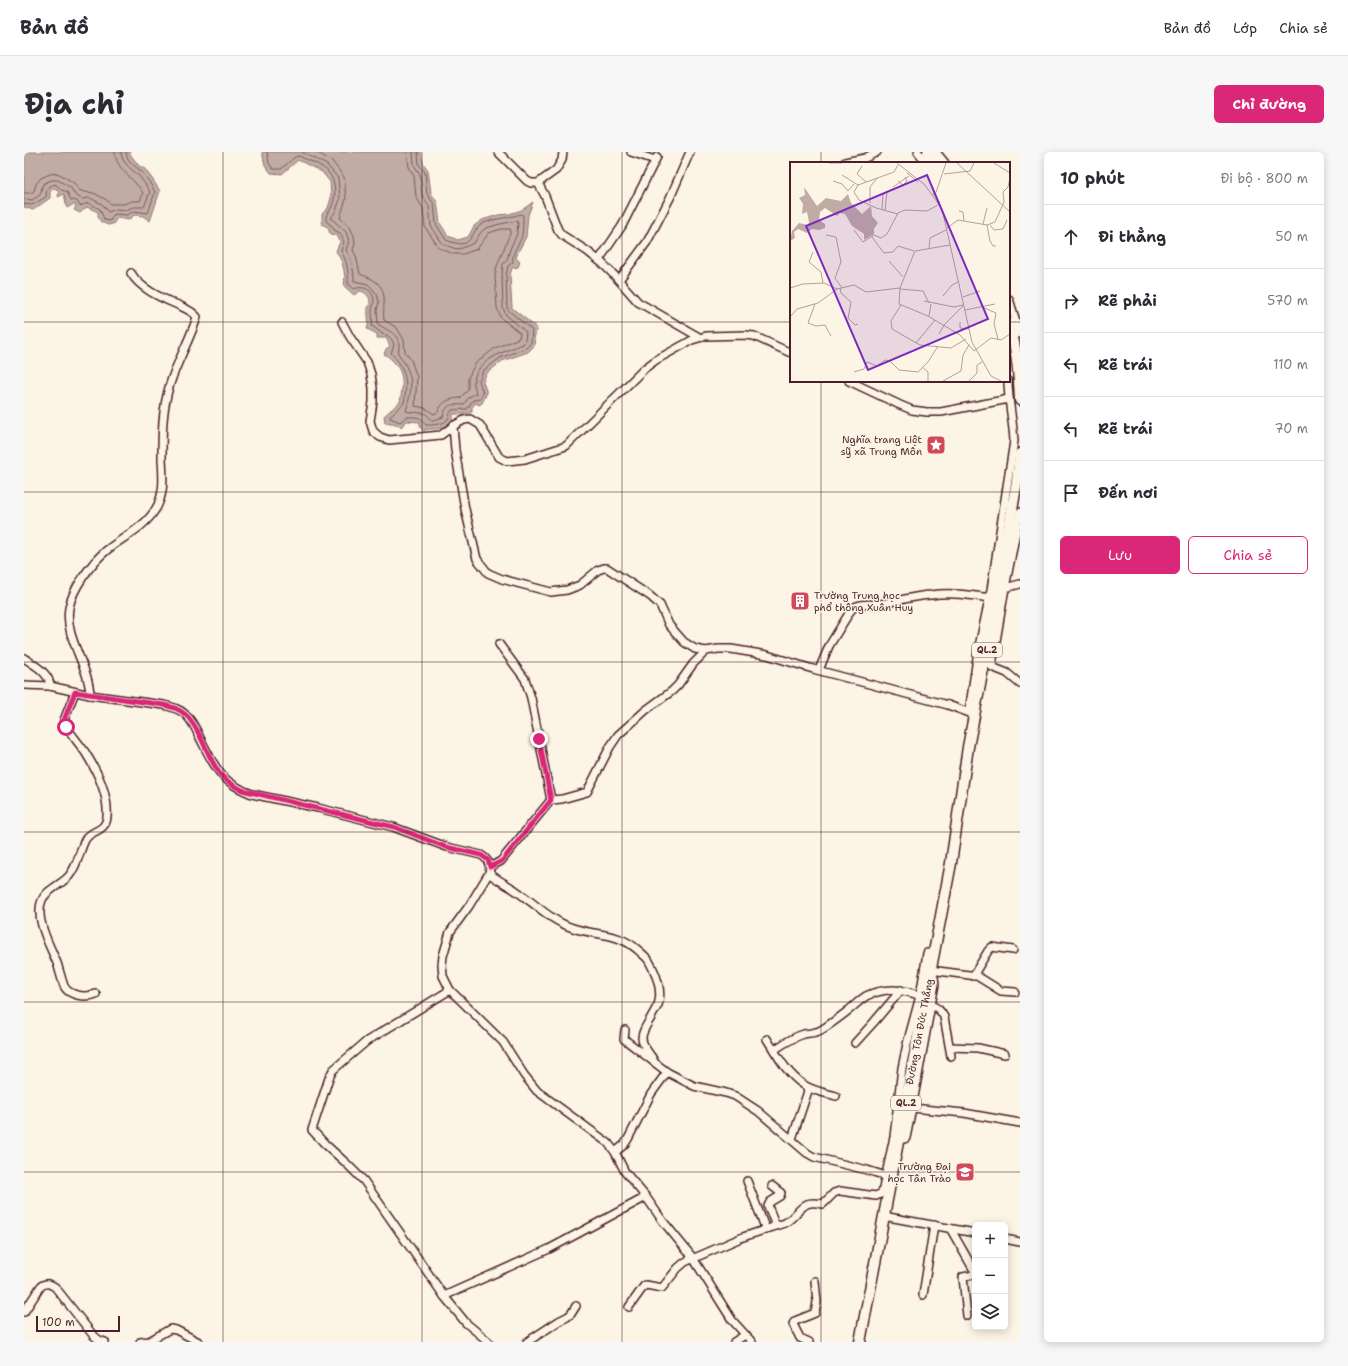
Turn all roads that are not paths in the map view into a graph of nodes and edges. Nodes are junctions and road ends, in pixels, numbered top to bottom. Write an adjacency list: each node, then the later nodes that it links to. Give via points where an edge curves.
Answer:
1 (498, 152): 10 (street, via 527,181)
2 (563, 152): 10 (street, via 556,170)
3 (630, 152): 11 (street, via 656,158 622,226)
4 (690, 152): 13 (street, via 647,242)
5 (877, 152): 8 (street, via 865,158)
6 (918, 152): 7 (street)
7 (933, 157): 9 (street)
8 (845, 162)
9 (943, 162)
10 (538, 183): 11 (street, via 558,230 568,240)
11 (599, 260): 13 (street)
12 (131, 273): 37 (street, via 140,284 197,317 170,384 166,401 163,417 162,490 156,508 150,518 95,561 76,590 69,607 68,624 89,682)
13 (619, 280): 18 (street, via 638,302)
14 (1010, 303): 15 (street)
15 (1014, 317): 17 (street); 22 (highway, via 1012,333 1018,371)
16 (342, 322): 23 (street, via 367,362 371,374 373,388 370,421 373,431 389,440 442,435)
17 (1020, 334)
18 (699, 337): 19 (street, via 745,335 763,339); 23 (street, via 645,368 572,441 560,449 525,459 507,460 499,457 475,421 464,420)
19 (790, 352)
20 (851, 382): 22 (street, via 912,410 927,412 941,412)
21 (1008, 382): 22 (street)
22 (1012, 398): 24 (street)
23 (453, 426): 30 (street, via 465,509 477,559 488,573 551,592 580,585 598,570 607,568 660,605 669,626 684,642 694,649)
24 (1017, 428): 28 (street)
25 (1020, 454): 28 (highway, QL.2)
26 (1020, 512): 28 (street)
27 (1020, 584): 28 (street)
28 (998, 592): 32 (street, via 932,594 855,606 829,646); 33 (street, via 992,667 1007,673); 38 (highway, QL.2)
29 (499, 644): 39 (street, via 525,679)
30 (706, 651): 32 (street, via 723,648 749,651); 39 (street, via 672,691 618,735 587,792)
31 (24, 658): 35 (street, via 47,676)
32 (819, 670): 38 (street, via 948,705)
33 (1020, 684)
34 (24, 686): 35 (street)
35 (50, 686): 36 (street)
36 (75, 692): 37 (street); 48 (street, via 64,723 102,784 107,820 86,840 77,864 68,876 42,898 41,920 63,986 67,991 81,996)
37 (90, 695): 40 (street, via 164,705 186,714 192,721 213,765 229,783 242,790 394,827 446,847 481,855 488,860)
38 (972, 714): 43 (highway, Đường Tôn Đức Thắng / QL.2, via 954,846)
39 (551, 800): 40 (street, via 502,861)
40 (490, 870): 45 (street, via 447,940 442,965 443,976); 57 (street, via 494,878 564,924 621,939 634,946 648,960 658,983 658,1004 642,1037)
41 (1013, 950): 44 (street, via 992,947)
42 (928, 953): 49 (street)
43 (930, 972): 44 (street); 49 (highway, Đường Tôn Đức Thắng / QL.2)
44 (973, 976): 47 (street, via 1001,991)
45 (450, 990): 65 (street, via 503,1042 537,1091 598,1135); 81 (street, via 367,1041 333,1070 312,1130 364,1181)
46 (901, 990): 49 (street); 52 (street); 54 (street, via 877,992 867,996 817,1032 803,1034)
47 (1015, 992)
48 (96, 994)
49 (925, 999): 53 (street, via 944,1017); 61 (street, via 920,1058); 63 (highway, Đường Tôn Đức Thắng / QL.2); 63 (street, via 902,1068)
50 (625, 1030): 57 (street, via 624,1039)
51 (766, 1039): 54 (street)
52 (855, 1043)
53 (950, 1047): 55 (street, via 978,1048); 56 (street)
54 (774, 1050): 59 (street, via 794,1076)
55 (1004, 1054)
56 (951, 1056)
57 (656, 1063): 58 (street)
58 (666, 1072): 64 (street, via 694,1086 735,1096); 65 (street, via 651,1094 628,1140)
59 (810, 1088): 60 (street); 64 (street)
60 (836, 1096)
61 (912, 1108): 62 (street); 63 (street, via 906,1138)
62 (1020, 1123)
63 (896, 1138): 66 (street); 70 (highway, Đường Tôn Đức Thắng / QL.2)
64 (792, 1139): 66 (street, via 814,1157)
65 (616, 1152): 69 (street, via 625,1172)
66 (886, 1176): 72 (street, via 880,1195 840,1191 834,1193 823,1204 807,1204 791,1219)
67 (747, 1182): 74 (street)
68 (772, 1186): 72 (street, via 781,1193 768,1206)
69 (646, 1197): 79 (street); 81 (street, via 549,1249)
70 (883, 1216): 71 (street); 96 (highway, Đường Tôn Đức Thắng / QL.2)
71 (934, 1225): 73 (street); 82 (street)
72 (776, 1226): 74 (street)
73 (950, 1228): 75 (street); 86 (street, via 975,1272 963,1277)
74 (766, 1230): 79 (street)
75 (972, 1232)
76 (1008, 1239): 77 (street)
77 (1018, 1241): 78 (street)
78 (1020, 1249)
79 (693, 1258): 84 (street, via 678,1268 662,1288 644,1286); 87 (street, via 732,1320)
80 (816, 1281): 95 (street, via 817,1302 814,1313 793,1324 800,1338)
81 (444, 1296): 91 (street, via 466,1323)
82 (923, 1296)
83 (576, 1306): 92 (street, via 567,1317)
84 (629, 1307)
85 (24, 1312): 88 (street, via 41,1286 49,1284 55,1287 93,1335)
86 (967, 1316)
87 (746, 1335): 93 (street); 94 (street)
88 (105, 1342)
89 (140, 1342): 90 (street, via 149,1341 170,1330 176,1330)
90 (199, 1342)
91 (489, 1342)
92 (527, 1342)
93 (734, 1342)
94 (752, 1342)
95 (808, 1342)
96 (860, 1342)

